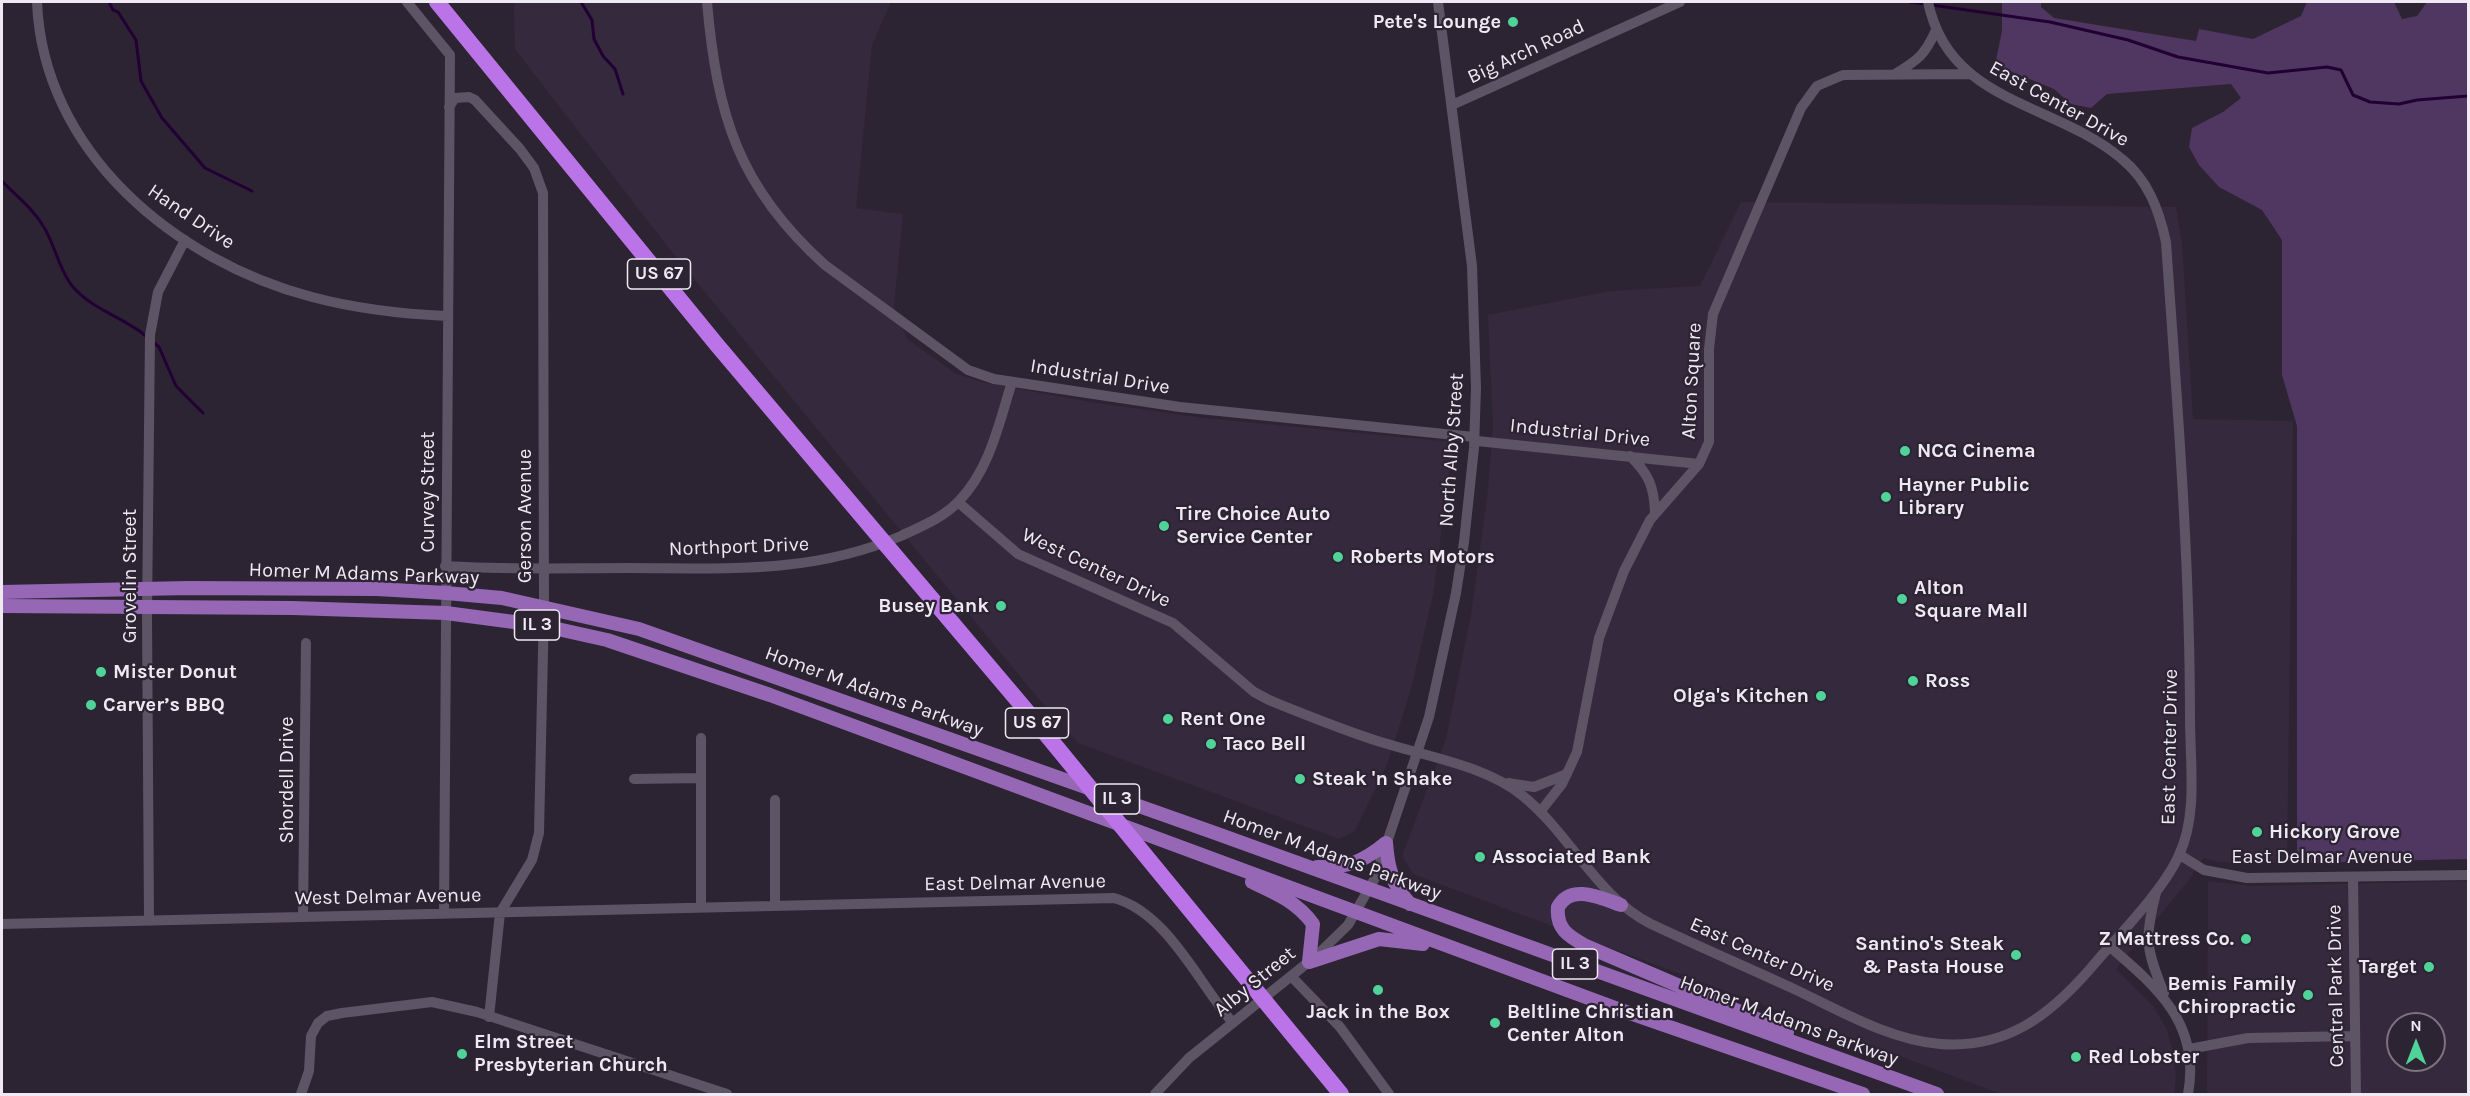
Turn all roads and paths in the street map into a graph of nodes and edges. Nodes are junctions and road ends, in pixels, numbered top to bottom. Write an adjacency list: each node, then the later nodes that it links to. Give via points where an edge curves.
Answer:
1 (36, 2): 13 (street, Hand Drive, via 49,70 82,140 125,193)
2 (407, 2): 12 (street, Curvey Street, via 449,51)
3 (437, 2): 21 (highway, US 67)
4 (706, 2): 15 (street, Industrial Drive, via 712,61 724,114 744,164 770,207 825,265 932,346 968,370)
5 (1438, 2): 11 (street, North Alby Street)
6 (1680, 2): 11 (street, Big Arch Road)
7 (1928, 2): 8 (street, East Center Drive)
8 (1936, 30): 9 (street, via 1917,61); 10 (street, East Center Drive)
9 (1895, 74): 10 (street, Alton Square); 18 (street, Alton Square, via 1830,78 1817,86 1801,108 1713,314 1709,350 1711,432)
10 (1970, 74): 43 (street, East Center Drive, via 2002,96 2088,136 2124,159 2146,187 2162,226 2188,613 2190,805)
11 (1452, 105): 16 (street, North Alby Street, via 1472,266)
12 (449, 107): 14 (street, Curvey Street); 23 (street, Gerson Avenue, via 462,96 475,100 520,149 540,184 545,218)
13 (185, 240): 14 (street, Hand Drive, via 242,271 310,297 373,310); 24 (street, Grovelin Street, via 158,292 150,335)
14 (447, 316): 22 (street, Curvey Street)
15 (1012, 382): 16 (street, Industrial Drive, via 1180,407); 19 (street, Northport Drive, via 987,459)
16 (1474, 437): 17 (street, Industrial Drive, via 1477,441); 34 (street, North Alby Street, via 1456,593 1440,672)
17 (1630, 456): 18 (street, Industrial Drive); 20 (street, via 1652,482)
18 (1699, 464): 20 (street, Alton Square)
19 (958, 502): 21 (street, Northport Drive, via 931,523); 34 (street, West Center Drive, via 1018,554 1173,623 1261,696)
20 (1655, 512): 35 (street, Alton Square, via 1631,556 1603,625 1577,752)
21 (884, 543): 23 (street, Northport Drive, via 792,566); 71 (highway, US 67)
22 (446, 566): 23 (street, Northport Drive); 26 (street, Curvey Street)
23 (542, 569): 29 (street, Gerson Avenue)
24 (148, 589): 25 (main road, Homer M Adams Parkway / IL 3); 26 (main road, Homer M Adams Parkway / IL 3); 28 (street, Grovelin Street)
25 (2, 592)
26 (446, 593): 29 (main road, Homer M Adams Parkway / IL 3); 30 (street, Curvey Street)
27 (2, 606): 28 (main road, Homer M Adams Parkway / IL 3)
28 (147, 606): 30 (main road, Homer M Adams Parkway / IL 3); 57 (street, Grovelin Street)
29 (544, 606): 31 (street, Gerson Avenue); 44 (main road, Homer M Adams Parkway / IL 3, via 639,629)
30 (446, 613): 31 (main road, Homer M Adams Parkway / IL 3); 53 (street, Curvey Street)
31 (544, 626): 42 (main road, Homer M Adams Parkway / IL 3, via 607,639 664,658); 54 (street, Gerson Avenue, via 537,844 524,875)
32 (306, 644): 56 (street, Shordell Drive)
33 (701, 738): 36 (street)
34 (1416, 753): 38 (street, East Center Drive); 41 (street, North Alby Street)
35 (1568, 774): 38 (street, via 1534,786); 40 (street, Alton Square)
36 (701, 778): 37 (street); 52 (street)
37 (634, 779)
38 (1498, 781): 40 (street, East Center Drive, via 1524,796)
39 (775, 800): 51 (street)
40 (1540, 812): 50 (street, East Center Drive)
41 (1386, 843): 44 (main road, via 1366,859 1338,868); 48 (street, North Alby Street); 49 (main road, via 1388,869 1396,888)
42 (1203, 855): 55 (main road, Homer M Adams Parkway / IL 3); 61 (main road, via 1290,900 1304,912 1313,924)
43 (2180, 855): 46 (street, East Delmar Avenue, via 2204,870 2229,877); 47 (street, East Center Drive)
44 (1306, 867): 48 (main road, Homer M Adams Parkway / IL 3)
45 (2469, 875): 46 (street, East Delmar Avenue)
46 (2353, 877): 66 (street, Central Park Drive)
47 (2158, 887): 59 (street, East Center Drive); 63 (street, via 2148,923 2148,949)
48 (1370, 890): 49 (main road, Homer M Adams Parkway / IL 3); 55 (street, Alby Street)
49 (1411, 905): 74 (main road, Homer M Adams Parkway / IL 3)
50 (1621, 905): 59 (street, East Center Drive, via 1651,924 1862,1020 1900,1036 1939,1044 1976,1043 2041,1018 2067,995); 75 (main road, via 1574,894 1558,907 1558,923 1565,933 1586,946)
51 (775, 906): 52 (street, West Delmar Avenue); 65 (street, East Delmar Avenue, via 1114,898 1137,907 1161,928)
52 (700, 907): 54 (street, West Delmar Avenue)
53 (444, 913): 54 (street, West Delmar Avenue); 56 (street, West Delmar Avenue)
54 (500, 913): 64 (street, Gerson Avenue)
55 (1355, 914): 60 (main road, Homer M Adams Parkway / IL 3); 61 (street, Alby Street)
56 (303, 917): 57 (street, West Delmar Avenue)
57 (149, 921): 58 (street, West Delmar Avenue)
58 (2, 924)
59 (2109, 946): 63 (street)
60 (1451, 948): 61 (main road, via 1379,939); 73 (main road, Homer M Adams Parkway / IL 3)
61 (1309, 962): 62 (street, Alby Street)
62 (1291, 976): 65 (street, Alby Street); 72 (street, via 1340,1027)
63 (2168, 1001): 67 (street)
64 (489, 1017): 68 (street, via 432,1002 327,1016 313,1029); 69 (street)
65 (1237, 1020): 70 (street, Alby Street, via 1189,1059)
66 (2355, 1036): 67 (street, via 2248,1038); 77 (street, Central Park Drive)
67 (2188, 1049): 76 (street)
68 (302, 1095)
69 (728, 1095)
70 (1155, 1095)
71 (1341, 1095)
72 (1389, 1095)
73 (1863, 1095)
74 (1936, 1095)
75 (1942, 1095)
76 (2188, 1095)
77 (2356, 1095)

